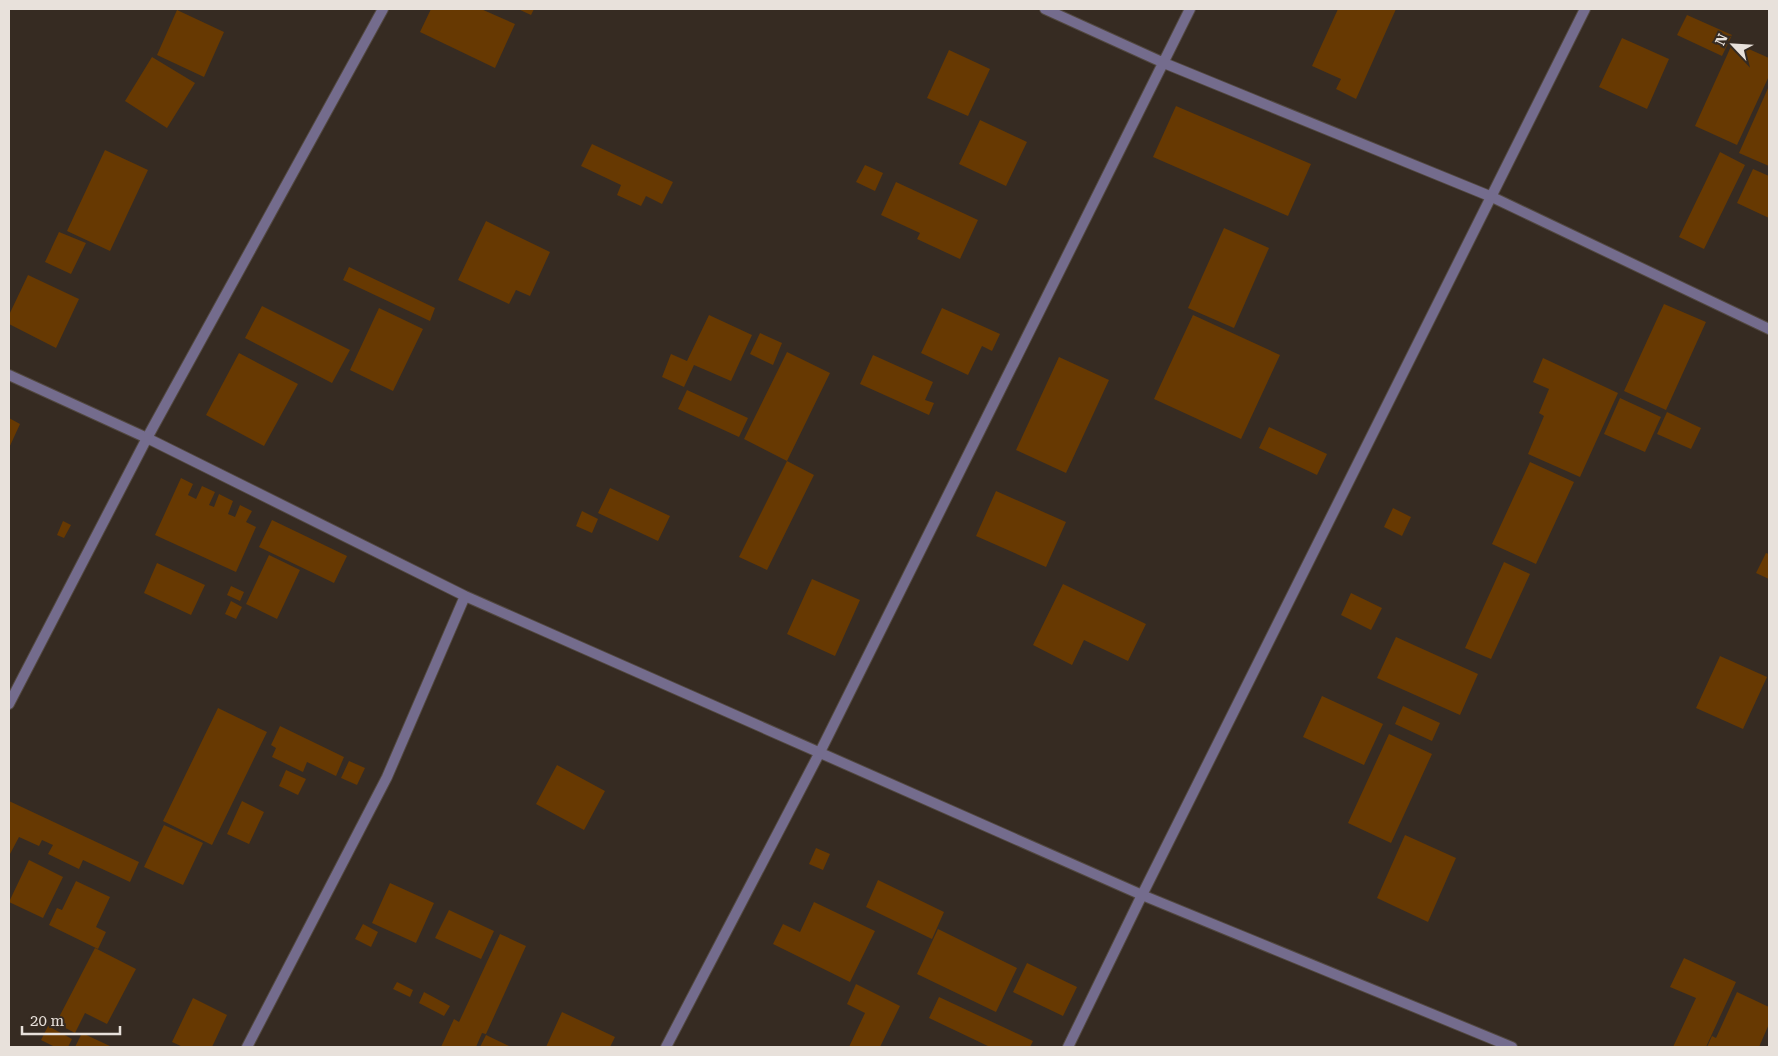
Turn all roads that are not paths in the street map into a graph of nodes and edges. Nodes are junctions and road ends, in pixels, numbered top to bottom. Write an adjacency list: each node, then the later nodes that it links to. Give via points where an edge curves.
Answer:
1 (383, 9): 9 (street)
2 (1044, 9): 5 (street)
3 (1190, 9): 5 (street)
4 (1585, 9): 6 (street)
5 (1164, 63): 6 (street); 12 (street)
6 (1492, 197): 7 (street); 13 (street)
7 (1769, 329)
8 (9, 375): 9 (street)
9 (147, 438): 10 (street); 11 (street)
10 (465, 596): 12 (street); 14 (street, via 388,777)
11 (9, 704)
12 (820, 752): 13 (street); 15 (street)
13 (1142, 895): 16 (street); 17 (street)
14 (247, 1047)
15 (666, 1047)
16 (1068, 1047)
17 (1512, 1047)

